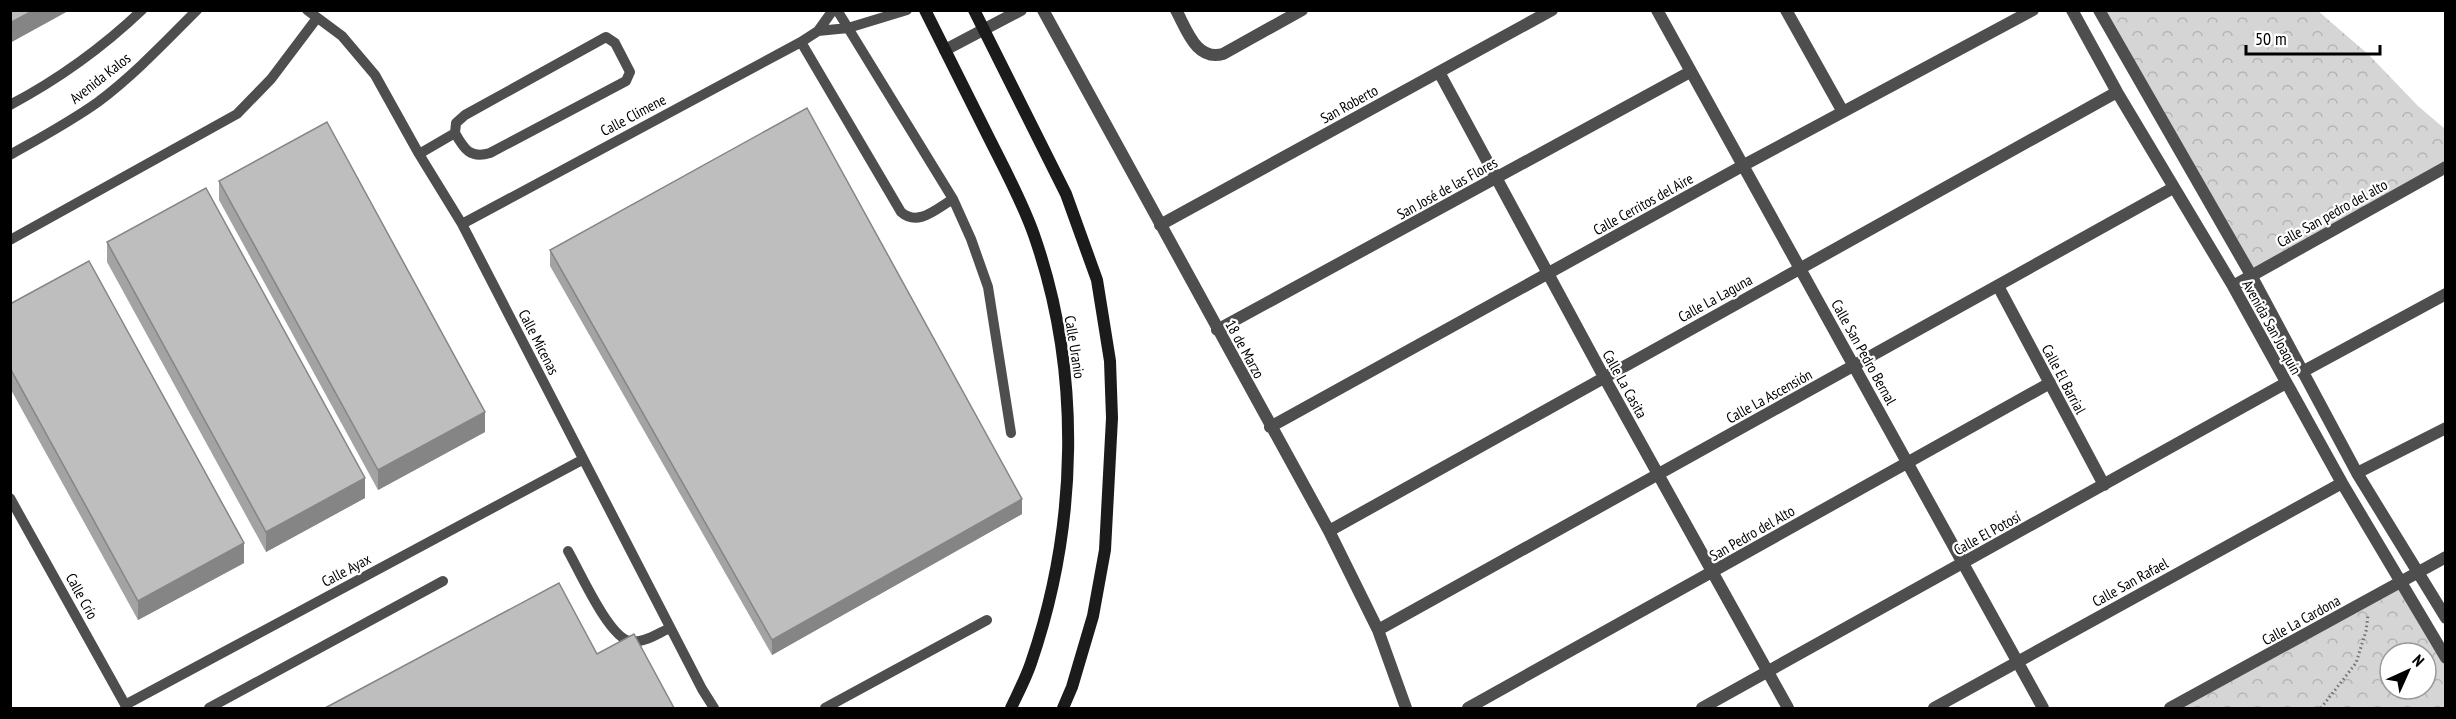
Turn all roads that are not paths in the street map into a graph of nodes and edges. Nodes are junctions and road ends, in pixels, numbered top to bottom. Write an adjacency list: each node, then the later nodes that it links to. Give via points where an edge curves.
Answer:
1 (141, 10): 29 (lane, via 80,63)
2 (197, 10): 33 (lane, Avenida Kalos, via 136,71 98,101)
3 (307, 10): 19 (lane, Calle Micenas)
4 (835, 10): 21 (lane); 23 (lane, Calle Climene)
5 (907, 10): 21 (lane, Calle Climene)
6 (924, 10): 25 (street, Calle Uranio)
7 (974, 10): 22 (street, Calle Uranio)
8 (1043, 10): 40 (street, 18 de Marzo)
9 (1176, 10): 10 (street, via 1194,44 1207,55 1223,54)
10 (1302, 10)
11 (1523, 10): 20 (street)
12 (1552, 10): 20 (street, San Roberto)
13 (1657, 10): 27 (street, Calle San Pedro Bernal)
14 (1786, 10): 30 (street)
15 (2033, 10): 30 (street, Calle Cerritos del Aire)
16 (2072, 10): 28 (street, Avenida San Joaquín)
17 (2098, 10): 44 (street, Avenida San Joaquín)
18 (1020, 11): 22 (street)
19 (317, 18): 32 (lane, Calle Micenas, via 342,36 375,75); 41 (lane, via 271,80 237,114)
20 (1530, 22): 26 (street, San Roberto)
21 (848, 28): 23 (lane, Calle Climene); 38 (lane)
22 (983, 29): 25 (street); 84 (street, Calle Uranio, via 1066,194 1096,280 1110,361 1112,418 1106,550 1093,616)
23 (818, 31): 24 (lane, Calle Climene)
24 (801, 42): 38 (lane, via 901,212 918,218); 39 (lane, Calle Climene)
25 (945, 50): 83 (street, Calle Uranio, via 1034,235 1051,294 1065,368 1069,436 1062,527 1031,664)
26 (1439, 72): 36 (street, Calle La Casita); 40 (street, San Roberto)
27 (1690, 72): 34 (street, Calle San Pedro Bernal); 36 (street, San José de las Flores)
28 (2116, 92): 37 (street, Avenida San Joaquín); 42 (street, Calle La Laguna)
29 (10, 105)
30 (1843, 112): 34 (street, Calle Cerritos del Aire)
31 (455, 133): 31 (lane, via 468,153 490,153 626,81 630,72 615,43 606,37 465,115 456,123); 32 (lane)
32 (419, 154): 39 (lane, Calle Micenas)
33 (10, 155)
34 (1744, 165): 42 (street, Calle San Pedro Bernal); 43 (street, Calle Cerritos del Aire)
35 (2445, 167): 44 (street, Calle San pedro del alto)
36 (1496, 179): 43 (street, Calle La Casita); 48 (street, San José de las Flores)
37 (2173, 188): 45 (street, Avenida San Joaquín); 46 (street, Calle La Ascensión)
38 (953, 199): 56 (lane, via 988,287)
39 (462, 224): 57 (lane, Calle Micenas)
40 (1160, 225): 48 (street, 18 de Marzo)
41 (10, 240)
42 (1801, 268): 49 (street, Calle San Pedro Bernal); 51 (street, Calle La Laguna)
43 (1548, 274): 51 (street, Calle La Casita); 54 (street, Calle Cerritos del Aire)
44 (2251, 275): 45 (street, Calle San pedro del alto); 50 (street, Avenida San Joaquín)
45 (2233, 285): 53 (street, Avenida San Joaquín)
46 (1998, 286): 49 (street, Calle La Ascensión); 52 (street, Calle El Barrial)
47 (2445, 294): 50 (street)
48 (1217, 330): 54 (street, 18 de Marzo)
49 (1855, 366): 58 (street, Calle San Pedro Bernal); 60 (street, Calle La Ascensión)
50 (2302, 372): 59 (street, Avenida San Joaquín)
51 (1604, 378): 60 (street, Calle La Casita); 64 (street, Calle La Laguna)
52 (2050, 383): 58 (street, San Pedro del Alto); 62 (street, Calle El Barrial)
53 (2286, 383): 61 (street, Avenida San Joaquín); 62 (street, Calle El Potosí)
54 (1270, 427): 64 (street, 18 de Marzo)
55 (2445, 428): 59 (street)
56 (1011, 433)
57 (582, 460): 74 (lane, Calle Micenas); 79 (lane, Calle Ayax)
58 (1907, 462): 67 (street, Calle San Pedro Bernal); 68 (street, San Pedro del Alto)
59 (2357, 473): 69 (street, Avenida San Joaquín)
60 (1657, 475): 68 (street, Calle La Casita); 75 (street, Calle La Ascensión)
61 (2342, 483): 71 (street, Avenida San Joaquín); 77 (street, Calle San Rafael)
62 (2104, 485): 67 (street, Calle El Potosí)
63 (10, 498): 79 (lane, Calle Crío)
64 (1329, 531): 75 (street, 18 de Marzo)
65 (568, 551): 74 (lane, via 611,628 622,639 640,641)
66 (2445, 557): 69 (street, Calle La Cardona)
67 (1963, 564): 77 (street, Calle San Pedro Bernal); 78 (street, Calle El Potosí)
68 (1712, 573): 78 (street, Calle La Casita); 86 (street, San Pedro del Alto)
69 (2418, 573): 71 (street, Calle La Cardona); 72 (street, Avenida San Joaquín)
70 (442, 581): 80 (lane)
71 (2400, 582): 76 (street, Avenida San Joaquín); 91 (street, Calle La Cardona)
72 (2445, 618)
73 (987, 620): 82 (lane)
74 (670, 628): 81 (lane, Calle Micenas)
75 (1378, 630): 85 (street, 18 de Marzo)
76 (2445, 658)
77 (2018, 662): 89 (street, Calle San Rafael); 90 (street, Calle San Pedro Bernal)
78 (1767, 672): 87 (street, Calle El Potosí); 88 (street, Calle La Casita)
79 (126, 707)
80 (209, 708)
81 (714, 708)
82 (825, 708)
83 (1011, 708)
84 (1063, 708)
85 (1406, 708)
86 (1468, 708)
87 (1702, 708)
88 (1788, 708)
89 (1934, 708)
90 (2043, 708)
91 (2170, 708)

